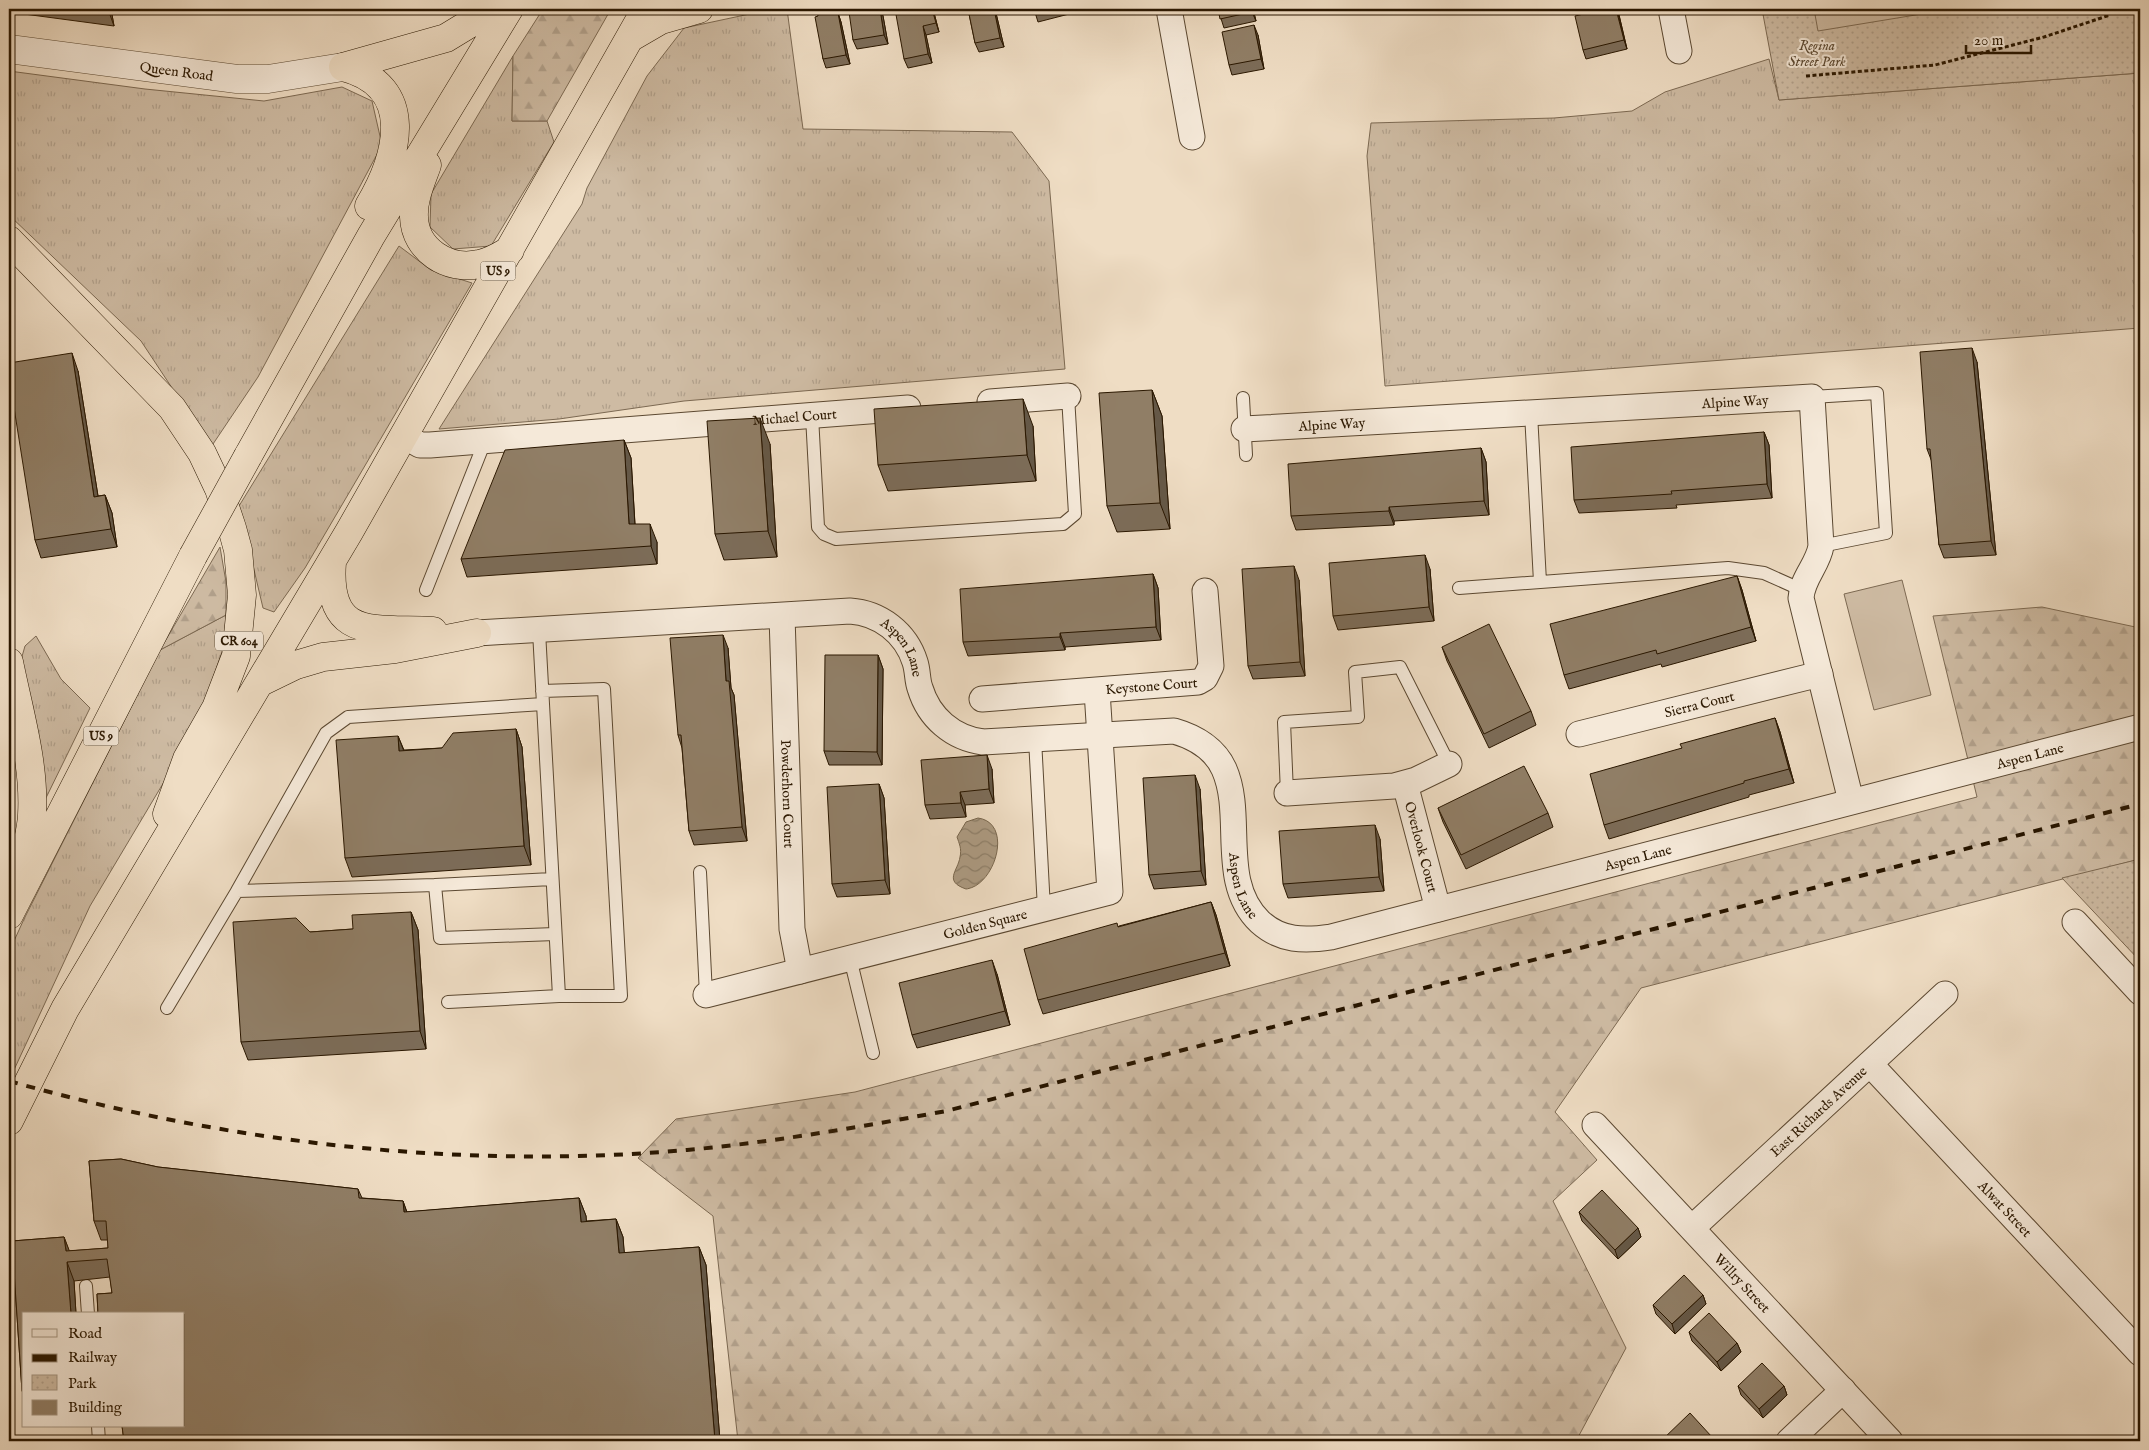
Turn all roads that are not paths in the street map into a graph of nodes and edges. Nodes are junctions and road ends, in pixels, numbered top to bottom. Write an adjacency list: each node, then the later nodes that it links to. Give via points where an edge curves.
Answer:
1 (483, 9): 10 (highway, via 460,31 446,38)
2 (509, 9): 11 (highway, US 9)
3 (646, 9): 7 (highway, US 9)
4 (699, 9): 7 (highway, via 661,20)
5 (1169, 9): 12 (street)
6 (1671, 9): 9 (street)
7 (630, 38): 14 (highway, US 9)
8 (9, 49): 10 (street, Queen Road, via 238,80 268,79)
9 (1679, 52)
10 (343, 67): 15 (highway, via 371,78 384,93 393,110 395,139 390,165 363,216)
11 (447, 110): 14 (highway, via 416,195 414,218 419,239 440,259 459,265 481,264); 15 (highway, US 9)
12 (1192, 136)
13 (9, 240): 51 (highway, CR 604, via 160,394 183,423 219,489 238,550 242,595 236,656 216,708 186,759)
14 (510, 250): 24 (highway, US 9)
15 (326, 315): 59 (highway, US 9, bridge, via 193,556)
16 (1068, 396): 19 (street); 22 (lane, via 1075,514 1063,524 836,539 824,534 818,527)
17 (1243, 398): 23 (lane)
18 (1812, 398): 21 (street, Alpine Way); 27 (street); 27 (lane, via 1877,393 1886,533)
19 (970, 404)
20 (930, 407): 22 (street, Michael Court)
21 (1531, 413): 23 (street, Alpine Way); 29 (lane)
22 (812, 416): 25 (street, Michael Court)
23 (1244, 429): 26 (lane)
24 (404, 436): 25 (street, Michael Court, via 420,445 430,446); 28 (highway, US 9)
25 (485, 441): 31 (lane)
26 (1246, 454)
27 (1821, 546): 32 (street)
28 (332, 562): 36 (highway, via 330,584 336,607 350,622 360,627); 39 (highway, US 9)
29 (1540, 582): 30 (lane); 32 (lane, via 1740,568 1764,573)
30 (1459, 588)
31 (426, 590)
32 (1802, 590): 38 (street, via 1802,607)
33 (1205, 591): 40 (street, Keystone Court, via 1211,666 1205,678 1191,684)
34 (782, 616): 35 (street, Aspen Lane); 46 (street, Aspen Lane, via 850,611 874,616 896,631 911,651 923,698 947,729 977,741); 63 (street, Powderhorn Court, via 792,929)
35 (539, 631): 36 (street, Aspen Lane); 41 (lane)
36 (477, 633): 39 (highway, via 394,649 323,657)
37 (9, 662): 56 (highway, via 29,765 32,816 26,850)
38 (1820, 674): 44 (street, Sierra Court); 50 (street)
39 (259, 683): 51 (highway, US 9)
40 (1097, 691): 42 (street, Keystone Court); 45 (street, Keystone Court)
41 (543, 697): 53 (lane); 55 (lane, via 348,717 326,733); 67 (lane, via 604,689 621,996)
42 (982, 699)
43 (2140, 727): 50 (street, Aspen Lane)
44 (1579, 734)
45 (1099, 735): 46 (street, Aspen Lane); 57 (street, Golden Square, via 1110,892); 58 (street, Aspen Lane, via 1174,731 1198,740 1217,758 1228,781 1241,895 1254,917 1276,934 1301,940 1316,939)
46 (1036, 739): 57 (lane)
47 (1449, 764): 48 (street, Overlook Court); 49 (lane, via 1400,667 1355,672 1358,717 1284,722)
48 (1405, 784): 49 (street, Overlook Court); 58 (street, Overlook Court)
49 (1286, 793)
50 (1851, 802): 58 (street, Aspen Lane)
51 (147, 872): 72 (highway, US 9, via 65,1009)
52 (700, 872): 65 (lane)
53 (552, 879): 54 (lane); 61 (lane)
54 (436, 885): 55 (lane); 61 (lane, via 440,938)
55 (237, 891): 69 (lane)
56 (9, 900)
57 (1044, 909): 62 (street, Golden Square)
58 (1438, 909)
59 (9, 915)
60 (2075, 922): 64 (street)
61 (555, 934): 67 (lane)
62 (850, 958): 63 (street, Golden Square); 70 (lane)
63 (800, 971): 65 (street, Golden Square)
64 (2140, 992)
65 (706, 994)
66 (1946, 994): 71 (street, East Richards Avenue)
67 (559, 996): 68 (lane)
68 (448, 1002)
69 (167, 1008)
70 (874, 1053)
71 (1870, 1064): 74 (street, East Richards Avenue); 77 (street, Alwat Street)
72 (9, 1122)
73 (1595, 1125): 74 (street, Willry Street)
74 (1692, 1228): 78 (street, Willry Street)
75 (86, 1286): 76 (lane)
76 (88, 1312)
77 (2140, 1353)
78 (1843, 1390): 81 (street); 82 (street, Willry Street)
79 (98, 1428): 80 (lane)
80 (99, 1441)
81 (1789, 1441)
82 (1890, 1441)

